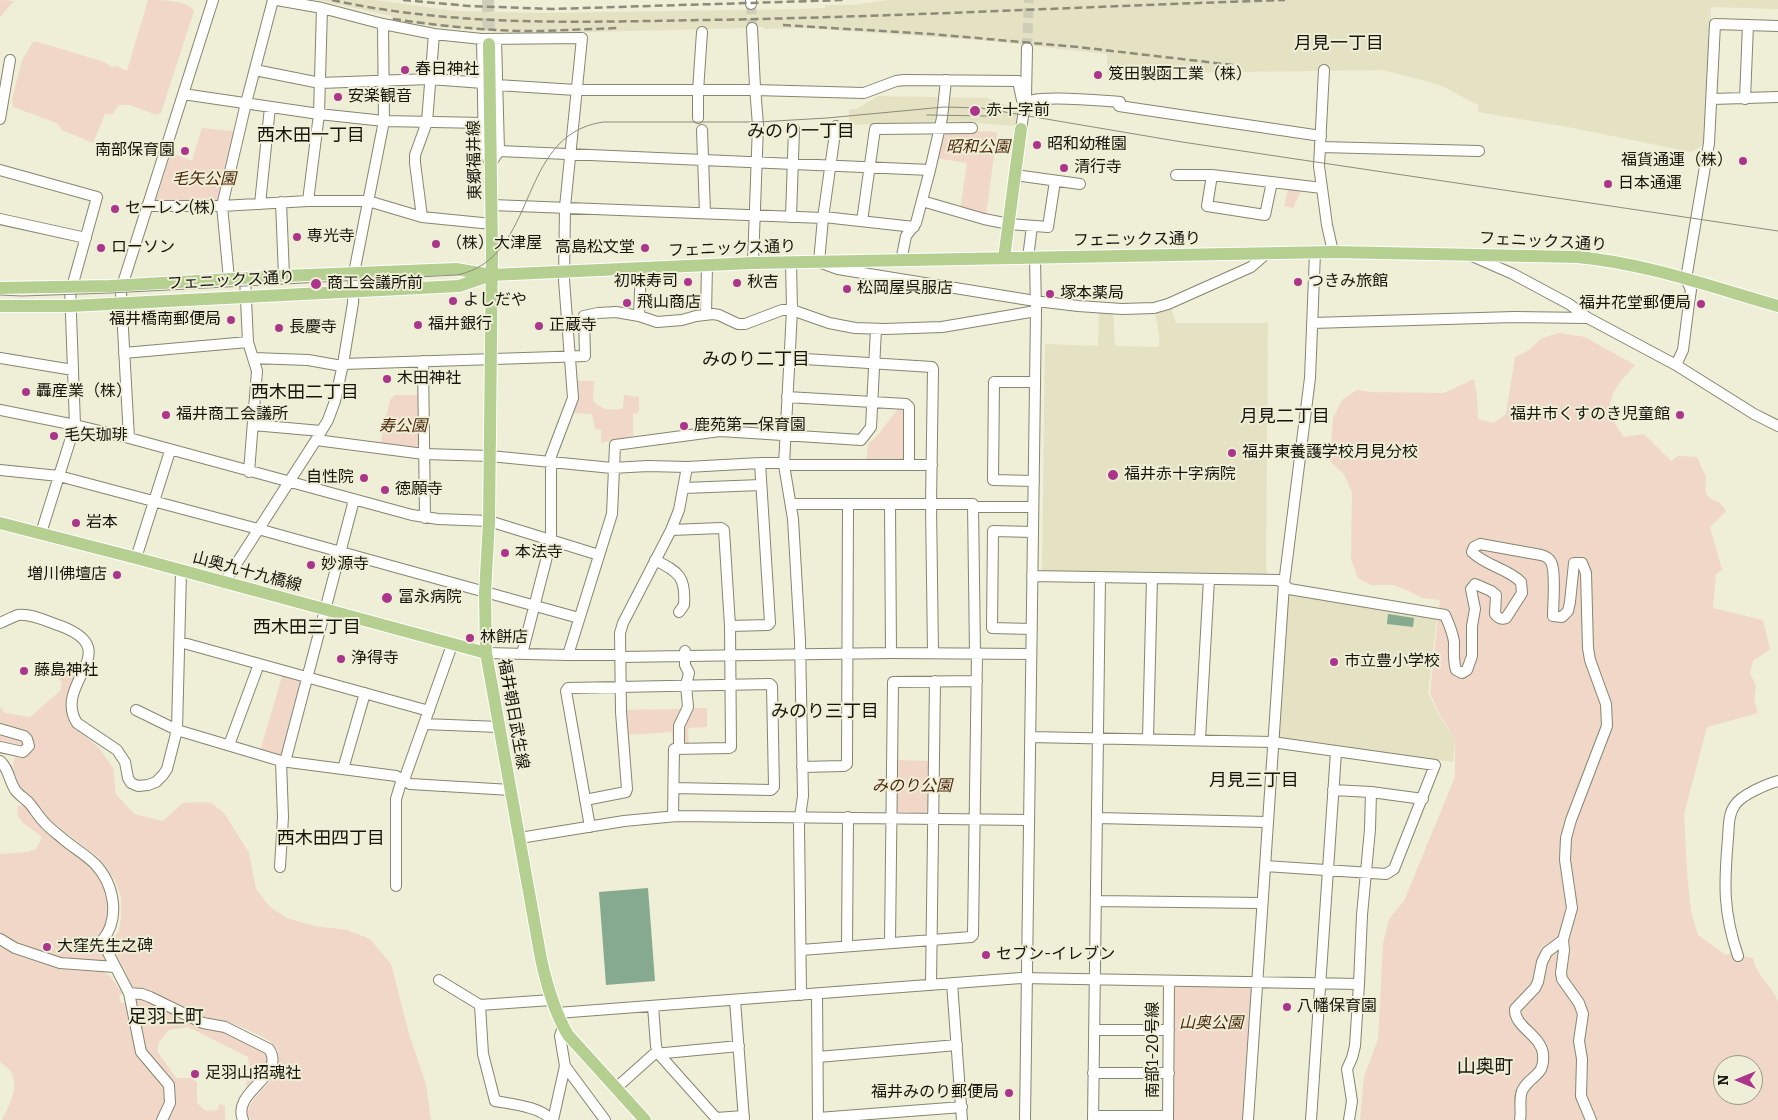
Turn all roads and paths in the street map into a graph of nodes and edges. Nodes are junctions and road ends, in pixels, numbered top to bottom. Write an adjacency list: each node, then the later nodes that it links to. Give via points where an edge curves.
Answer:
1 (214, 0): 25 (street)
2 (273, 0): 14 (street)
3 (277, 0): 4 (street)
4 (322, 8): 5 (street); 19 (street)
5 (383, 24): 10 (street); 17 (street)
6 (1748, 25): 7 (street); 27 (street); 28 (street, via 1715,24)
7 (1778, 26)
8 (752, 28): 24 (street)
9 (702, 32): 23 (street)
10 (434, 34): 11 (street); 16 (street)
11 (489, 40): 20 (street); 21 (street); 22 (street, via 582,38); 50 (main road, 東郷福井線)
12 (1027, 48): 29 (street)
13 (0, 68): 34 (street, via 10,60)
14 (255, 70): 19 (street); 30 (street)
15 (1324, 70): 44 (street)
16 (430, 79): 17 (street); 20 (street); 36 (street)
17 (383, 80): 19 (street); 35 (street)
18 (946, 80): 24 (street, via 896,81 864,94); 29 (street, via 1018,80); 41 (street)
19 (320, 82): 32 (street)
20 (483, 83): 37 (street)
21 (497, 84): 22 (street); 46 (street)
22 (576, 90): 23 (street); 48 (street)
23 (698, 90): 24 (street); 33 (street)
24 (755, 90): 51 (street)
25 (183, 94): 30 (street); 70 (street)
26 (1778, 97): 27 (street)
27 (1745, 98): 28 (street)
28 (1712, 99): 103 (street, via 1709,143)
29 (1025, 102): 42 (street); 44 (street, via 1039,98 1120,102 1119,106)
30 (246, 103): 31 (street); 71 (street)
31 (270, 107): 32 (street); 68 (street)
32 (319, 114): 35 (street); 64 (street)
33 (698, 118)
34 (0, 119)
35 (384, 121): 36 (street); 65 (street)
36 (427, 122): 37 (street); 75 (street, via 415,163)
37 (484, 123): 50 (street, via 484,154)
38 (836, 126): 53 (street)
39 (972, 128): 41 (street)
40 (794, 129): 52 (street)
41 (938, 129): 54 (street, via 875,129); 56 (street)
42 (1021, 129): 59 (main road)
43 (702, 130): 49 (street)
44 (1321, 136): 45 (street)
45 (1320, 147): 47 (street); 63 (street)
46 (499, 151): 48 (street); 50 (street)
47 (1479, 151)
48 (570, 154): 49 (street); 72 (street)
49 (703, 160): 51 (street); 73 (street)
50 (491, 163): 69 (main road, 東郷福井線)
51 (758, 163): 52 (street); 74 (street)
52 (793, 164): 53 (street); 76 (street)
53 (830, 166): 54 (street); 77 (street)
54 (869, 168): 56 (street); 79 (street)
55 (0, 170): 84 (street, via 97,197)
56 (930, 170): 66 (street)
57 (1176, 175): 58 (street)
58 (1212, 175): 61 (street); 61 (street, via 1207,206 1265,215)
59 (1015, 176): 60 (street); 81 (main road)
60 (1055, 181): 62 (street); 82 (street, via 1048,227)
61 (1272, 182): 63 (street)
62 (1080, 184)
63 (1322, 188): 86 (street)
64 (308, 201): 65 (street); 67 (street)
65 (368, 201): 75 (street); 98 (street)
66 (922, 201): 81 (street); 83 (street)
67 (280, 202): 68 (street); 100 (street)
68 (260, 204): 71 (street)
69 (492, 205): 72 (street); 80 (main road, 東郷福井線)
70 (147, 206): 71 (street); 104 (street)
71 (222, 206): 102 (street)
72 (565, 207): 73 (street); 97 (street)
73 (705, 213): 74 (street)
74 (754, 215): 76 (street); 94 (street)
75 (422, 217): 80 (street)
76 (791, 217): 77 (street)
77 (824, 218): 79 (street); 93 (street)
78 (0, 220): 84 (street)
79 (862, 221): 83 (street)
80 (492, 224): 99 (main road, 東郷福井線)
81 (1009, 224): 82 (street); 89 (main road)
82 (1032, 226): 90 (street)
83 (914, 227): 91 (street, via 906,236)
84 (86, 238): 105 (street)
85 (1315, 252): 86 (main road, フェニックス通り); 87 (main road, フェニックス通り); 118 (street)
86 (1333, 252): 88 (main road, フェニックス通り)
87 (1267, 253): 90 (main road, フェニックス通り); 112 (street, via 1251,267 1154,308)
88 (1471, 255): 103 (main road, フェニックス通り, via 1603,259); 117 (street, via 1569,304)
89 (1004, 258): 90 (main road, フェニックス通り); 91 (main road, フェニックス通り)
90 (1032, 258): 112 (street)
91 (901, 260): 93 (main road, フェニックス通り)
92 (791, 262): 93 (main road, フェニックス通り); 94 (main road, フェニックス通り); 114 (street)
93 (820, 262): 112 (street, via 838,269)
94 (753, 263): 95 (main road, フェニックス通り)
95 (707, 265): 96 (main road, フェニックス通り); 115 (street)
96 (641, 268): 97 (main road, フェニックス通り); 116 (street)
97 (564, 272): 99 (main road, フェニックス通り); 122 (street)
98 (354, 273): 99 (main road, フェニックス通り, via 456,269); 100 (main road, フェニックス通り); 107 (street)
99 (491, 275): 107 (main road, フェニックス通り, via 459,286); 126 (main road, 福井朝日武生線)
100 (284, 276): 101 (main road, フェニックス通り)
101 (244, 278): 102 (main road, フェニックス通り); 108 (street)
102 (229, 279): 104 (main road, フェニックス通り)
103 (1686, 280): 113 (main road, フェニックス通り); 130 (street, via 1691,290 1683,350)
104 (122, 285): 105 (main road, フェニックス通り); 109 (street)
105 (71, 287): 106 (main road, フェニックス通り); 111 (street)
106 (0, 288)
107 (355, 291): 108 (main road, フェニックス通り); 129 (street)
108 (246, 296): 109 (main road, フェニックス通り); 120 (street)
109 (122, 303): 111 (main road, フェニックス通り); 121 (street)
110 (0, 306): 111 (main road, フェニックス通り)
111 (70, 306): 131 (street)
112 (1036, 306): 119 (street, via 942,327); 132 (street)
113 (1778, 306)
114 (792, 310): 115 (street, via 782,310 745,324 719,315); 119 (street, via 829,324); 125 (street)
115 (706, 315): 116 (street, via 657,322)
116 (639, 316): 122 (street, via 616,312 584,316 585,356)
117 (1588, 318): 118 (street); 130 (street)
118 (1312, 323): 185 (street, via 1310,378)
119 (876, 329): 128 (street)
120 (248, 342): 121 (street); 124 (street)
121 (124, 353): 141 (street)
122 (570, 357): 126 (street); 145 (street, via 573,398)
123 (0, 358): 131 (street)
124 (253, 358): 129 (street); 137 (street, via 257,371)
125 (789, 358): 128 (street); 133 (street)
126 (492, 359): 127 (street); 144 (main road, 福井朝日武生線)
127 (423, 361): 129 (street); 143 (street)
128 (874, 364): 134 (street); 149 (street, via 932,367)
129 (342, 365): 140 (street, via 328,420)
130 (1676, 365): 138 (street)
131 (72, 370): 136 (street)
132 (1035, 382): 155 (street); 155 (street, via 994,382 994,480)
133 (787, 397): 134 (street); 139 (street)
134 (872, 402): 139 (street, via 870,427 861,440); 148 (street, via 910,407)
135 (0, 410): 136 (street)
136 (74, 425): 141 (street); 154 (street)
137 (253, 425): 140 (street); 153 (street)
138 (1778, 426)
139 (785, 434): 147 (street); 151 (street, via 714,431 615,445)
140 (319, 436): 143 (street); 156 (street)
141 (129, 438): 142 (street)
142 (170, 451): 153 (street); 160 (street)
143 (424, 454): 144 (street); 167 (street)
144 (490, 456): 145 (street); 168 (main road, 福井朝日武生線)
145 (550, 462): 151 (street); 174 (street)
146 (760, 464): 147 (street); 150 (street); 157 (street)
147 (784, 464): 148 (street); 161 (street)
148 (909, 464): 149 (street)
149 (932, 465): 164 (street)
150 (687, 467): 151 (street); 158 (street)
151 (615, 468): 176 (street, via 612,514)
152 (0, 470): 154 (street)
153 (249, 472): 156 (street)
154 (59, 476): 160 (street); 173 (street)
155 (1034, 481): 166 (street)
156 (288, 482): 159 (street); 170 (street)
157 (762, 485): 158 (street); 192 (street, via 770,623)
158 (684, 488): 171 (street)
159 (354, 500): 167 (street); 175 (street)
160 (155, 502): 170 (street); 177 (street)
161 (791, 504): 162 (street); 202 (street)
162 (848, 504): 163 (street); 203 (street)
163 (890, 504): 164 (street); 198 (street)
164 (931, 504): 165 (street, via 973,504); 199 (street)
165 (973, 507): 166 (street); 200 (street)
166 (1033, 507): 172 (street)
167 (425, 518): 168 (street)
168 (489, 521): 174 (street); 186 (main road, 福井朝日武生線)
169 (0, 523): 173 (main road, 山奥九十九橋線)
170 (258, 529): 175 (street); 184 (street)
171 (671, 530): 178 (street); 192 (street, via 724,530)
172 (1033, 532): 180 (street); 193 (street, via 994,531 992,628)
173 (41, 533): 177 (main road, 山奥九十九橋線)
174 (551, 541): 176 (street); 187 (street)
175 (341, 552): 186 (street); 188 (street)
176 (599, 555): 190 (street)
177 (136, 558): 179 (main road, 山奥九十九橋線)
178 (655, 560): 189 (street, via 681,577 684,605); 207 (street, via 623,623)
179 (181, 571): 184 (main road, 山奥九十九橋線); 194 (street)
180 (1032, 576): 181 (street); 193 (street)
181 (1100, 577): 182 (street); 223 (street)
182 (1152, 578): 183 (street); 224 (street)
183 (1209, 579): 185 (street, via 1279,580); 225 (street)
184 (224, 583): 188 (main road, 山奥九十九橋線)
185 (1284, 584): 226 (street); 263 (street, via 1289,589 1446,615 1454,641 1456,670 1462,672 1467,670 1472,656 1475,609 1472,589 1475,584 1496,596 1495,614 1502,619 1522,594 1521,582 1478,558 1472,552 1474,547 1480,544 1546,557 1553,571 1553,616 1562,617 1568,611 1574,563 1582,563 1586,572 1588,648 1606,704 1607,726 1566,838 1565,860 1572,908)
186 (485, 593): 187 (street); 196 (main road, 福井朝日武生線)
187 (534, 606): 190 (street); 201 (street)
188 (325, 610): 195 (main road, 山奥九十九橋線); 209 (street)
189 (679, 612)
190 (580, 618): 205 (street)
191 (0, 623): 221 (street, via 18,615 29,616 60,625 84,640 89,655 73,693 74,718 117,750 131,783 148,785 163,775)
192 (730, 626): 206 (street)
193 (1032, 629): 204 (street)
194 (180, 642): 208 (street); 221 (street)
195 (452, 645): 196 (main road, 山奥九十九橋線); 217 (street)
196 (486, 653): 201 (street); 219 (main road, 福井朝日武生線)
197 (685, 653): 206 (street); 207 (street); 213 (street)
198 (891, 653): 199 (street); 203 (street)
199 (933, 653): 200 (street)
200 (976, 653): 204 (street); 211 (street)
201 (522, 654): 205 (street)
202 (800, 654): 203 (street); 206 (street); 233 (street)
203 (849, 654): 233 (street, via 847,764)
204 (1032, 654): 222 (street)
205 (568, 655): 207 (street)
206 (730, 655): 212 (street)
207 (620, 656): 214 (street)
208 (259, 664): 209 (street); 227 (street)
209 (308, 677): 215 (street); 231 (street)
210 (935, 681): 211 (street); 245 (street, via 893,682); 247 (street)
211 (977, 681): 249 (street)
212 (730, 684): 213 (street); 229 (street, via 731,747); 237 (street, via 772,686 774,787 771,790)
213 (686, 685): 214 (street); 229 (street, via 688,707 678,726)
214 (620, 686): 242 (street, via 627,789 626,792); 242 (street, via 571,686 566,691)
215 (365, 693): 217 (street); 234 (street)
216 (136, 710): 221 (street)
217 (429, 711): 218 (street)
218 (424, 724): 219 (street); 235 (street)
219 (499, 727): 238 (main road, 福井朝日武生線)
220 (0, 729): 228 (street, via 24,736 28,746 23,752)
221 (177, 730): 227 (street)
222 (1030, 737): 223 (street); 250 (street)
223 (1098, 737): 224 (street); 248 (street)
224 (1148, 738): 225 (street)
225 (1200, 740): 226 (street)
226 (1272, 742): 230 (street); 251 (street)
227 (228, 745): 231 (street)
228 (0, 747)
229 (679, 749): 237 (street, via 674,749)
230 (1336, 752): 239 (street); 241 (street, via 1435,765)
231 (283, 761): 234 (street); 255 (street)
232 (0, 762): 268 (street, via 11,784 30,802 44,822 103,873 111,891 113,909 111,926 102,941)
233 (802, 768): 246 (street)
234 (343, 769): 235 (street, via 396,776)
235 (403, 780): 238 (street, via 410,784); 258 (street, via 396,799)
236 (1778, 780): 267 (street, via 1737,802 1730,814 1726,906)
237 (674, 788): 243 (street)
238 (511, 790): 253 (main road, 福井朝日武生線)
239 (1333, 790): 240 (street); 256 (street)
240 (1371, 792): 241 (street); 257 (street)
241 (1423, 799): 257 (street, via 1394,869 1386,874)
242 (585, 800): 252 (street)
243 (673, 816): 246 (street); 252 (street)
244 (848, 817): 245 (street); 246 (street); 265 (street)
245 (891, 817): 247 (street); 264 (street)
246 (800, 818): 266 (street)
247 (934, 818): 249 (street); 262 (street)
248 (1097, 818): 251 (street); 259 (street)
249 (976, 819): 250 (street); 262 (street, via 973,935)
250 (1029, 820): 269 (street)
251 (1267, 822): 254 (street)
252 (590, 827): 253 (street)
253 (520, 838): 281 (main road, 福井朝日武生線)
254 (1265, 866): 256 (street); 260 (street)
255 (280, 867)
256 (1328, 870): 257 (street); 275 (street)
257 (1364, 873): 276 (street)
258 (396, 886)
259 (1096, 901): 260 (street); 271 (street)
260 (1262, 903): 273 (street)
261 (0, 939): 268 (street, via 15,948 60,963)
262 (930, 940): 264 (street); 277 (street)
263 (1563, 940): 312 (street, via 1547,952 1535,988 1515,1009 1516,1016 1538,1042 1542,1052 1541,1071 1522,1092); 313 (street, via 1562,979 1583,1014 1579,1041 1582,1096)
264 (890, 943): 265 (street)
265 (847, 946): 266 (street)
266 (801, 950): 280 (street)
267 (1738, 956)
268 (115, 967): 278 (street)
269 (1027, 978): 271 (street); 274 (street); 308 (street)
270 (439, 980): 283 (street)
271 (1095, 980): 272 (street); 287 (street)
272 (1169, 981): 273 (street); 288 (street, 南部1-20号線)
273 (1256, 982): 275 (street); 309 (street)
274 (952, 983): 277 (street); 289 (street)
275 (1319, 983): 276 (street); 310 (street)
276 (1360, 984): 311 (street, via 1355,1046 1347,1069 1352,1101)
277 (931, 985): 279 (street)
278 (130, 993): 302 (street, via 141,1052 169,1085 170,1104); 303 (street, via 150,997 203,1023 226,1027 269,1049 272,1056 270,1069 244,1099 241,1107)
279 (817, 994): 280 (street); 292 (street)
280 (801, 995): 282 (street)
281 (551, 1000): 283 (street); 285 (main road, 福井朝日武生線)
282 (735, 1000): 284 (street); 290 (street)
283 (480, 1005): 304 (street, via 483,1054 495,1101 538,1110)
284 (653, 1006): 285 (street); 291 (street)
285 (556, 1013): 286 (main road, 福井朝日武生線)
286 (563, 1026): 293 (street, via 560,1036); 296 (main road, 福井朝日武生線)
287 (1094, 1030): 288 (street); 294 (street)
288 (1169, 1030): 295 (street, 南部1-20号線)
289 (957, 1045): 292 (street); 297 (street)
290 (739, 1046): 291 (street); 298 (street)
291 (658, 1052): 296 (street); 298 (street, via 716,1118)
292 (818, 1057): 301 (street)
293 (565, 1066): 304 (street); 305 (street)
294 (1093, 1073): 295 (street); 299 (street)
295 (1169, 1073): 300 (street, 南部1-20号線)
296 (616, 1088): 306 (main road, 福井朝日武生線)
297 (962, 1107): 301 (street); 307 (street)
298 (744, 1118)
299 (1093, 1118): 300 (street)
300 (1168, 1118)
301 (818, 1119)
302 (162, 1120)
303 (243, 1120)
304 (552, 1120)
305 (605, 1120)
306 (645, 1120)
307 (962, 1120)
308 (1025, 1120)
309 (1248, 1120)
310 (1310, 1120)
311 (1349, 1120)
312 (1520, 1120)
313 (1591, 1120)

